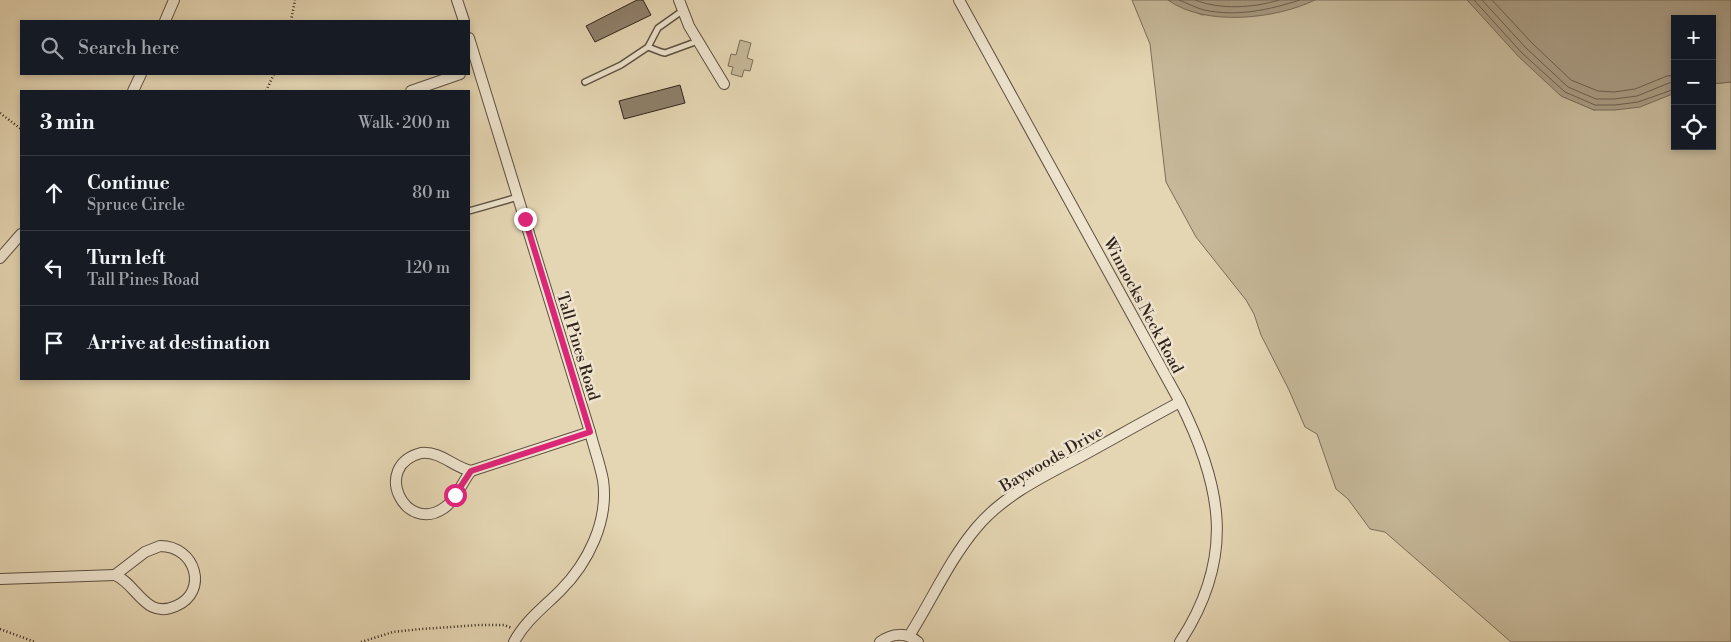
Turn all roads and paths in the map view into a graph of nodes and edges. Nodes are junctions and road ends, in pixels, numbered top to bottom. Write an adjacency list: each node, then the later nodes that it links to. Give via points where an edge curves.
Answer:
1 (174, 0): 7 (street)
2 (295, 0): 8 (path)
3 (457, 0): 9 (street)
4 (679, 0): 6 (street)
5 (959, 0): 28 (street, Winnocks Neck Road)
6 (682, 11): 10 (street); 12 (lane, via 658,28)
7 (165, 20)
8 (290, 20)
9 (464, 20)
10 (698, 41): 12 (lane, via 666,53); 18 (street)
11 (470, 46): 13 (street, Tall Pines Road)
12 (648, 47): 17 (lane, via 621,65)
13 (473, 69): 24 (street, Tall Pines Road, via 499,132)
14 (141, 75): 19 (street)
15 (274, 75): 20 (path)
16 (457, 75): 21 (street)
17 (585, 82)
18 (724, 84)
19 (133, 90)
20 (266, 90)
21 (414, 90)
22 (0, 113): 23 (path)
23 (20, 128)
24 (518, 197): 25 (lane); 29 (street, Tall Pines Road)
25 (470, 211)
26 (20, 235): 27 (street)
27 (0, 258)
28 (1180, 402): 35 (street, Baywoods Drive, via 1057,469 998,506 961,548); 40 (street, Winnocks Neck Road, via 1207,466 1214,491 1218,528 1210,582)
29 (590, 432): 30 (street); 34 (street, Tall Pines Road, via 604,495 602,516 593,543 576,573)
30 (471, 471): 30 (street, via 436,454 421,453 401,466 397,491 404,504 412,510 437,512 449,504)
31 (115, 575): 31 (street, via 128,582 146,604 162,609 182,603 190,595 195,580 194,569 186,555 166,546 150,549); 32 (street)
32 (0, 579)
33 (0, 629): 36 (path)
34 (520, 632): 37 (path, via 504,625 480,625 393,632); 38 (street, Tall Pines Road)
35 (913, 639): 39 (street, Baywoods Drive, via 894,635)
36 (35, 642)
37 (361, 642)
38 (514, 642)
39 (880, 642)
40 (1180, 642)

